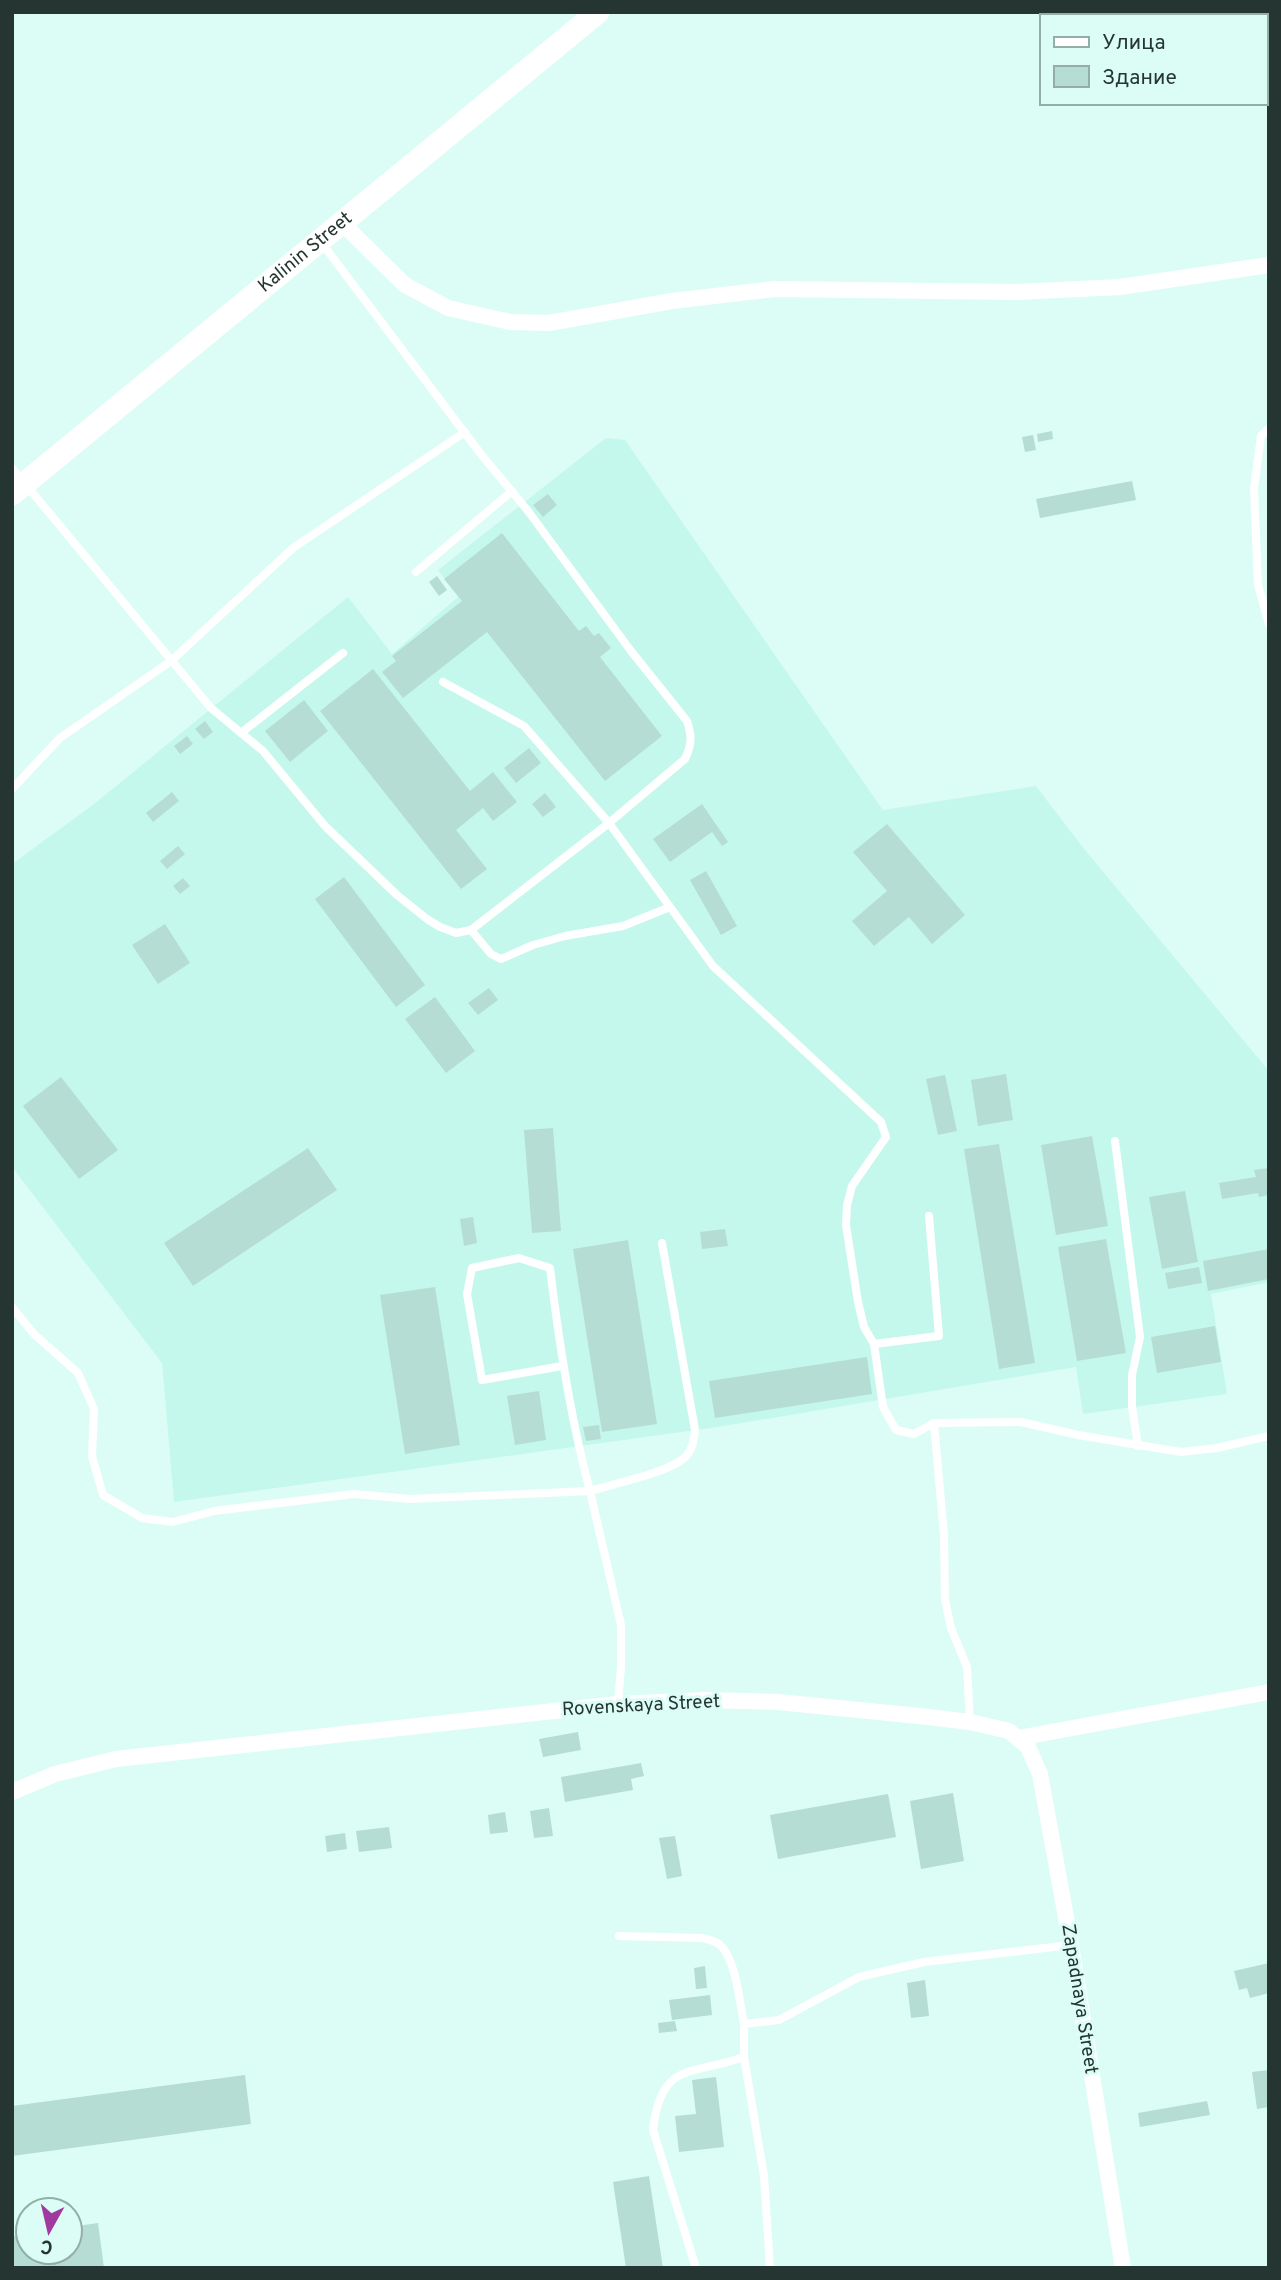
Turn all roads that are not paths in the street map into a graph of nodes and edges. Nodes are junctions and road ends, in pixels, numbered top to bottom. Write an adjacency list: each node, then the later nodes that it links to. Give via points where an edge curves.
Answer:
1 (598, 12): 2 (main road, Kalinin Street)
2 (342, 223): 3 (main road, Kalinin Street); 4 (street, via 405,285 448,308 510,322 549,323 775,289 1017,292 1120,287)
3 (320, 242): 6 (lane); 7 (main road, Kalinin Street)
4 (1269, 265)
5 (1269, 428): 10 (lane, via 1261,436 1254,488 1258,584)
6 (465, 432): 8 (lane); 12 (lane, via 293,548)
7 (16, 482): 12 (lane)
8 (512, 491): 9 (lane); 16 (lane, via 687,721 691,733 692,746 685,759)
9 (416, 572)
10 (1269, 624)
11 (343, 653): 14 (lane)
12 (171, 661): 14 (lane, via 211,708); 15 (lane, via 60,738)
13 (443, 682): 16 (lane, via 524,726)
14 (241, 733): 18 (lane, via 263,751 325,826 397,895 440,927 457,933)
15 (12, 789)
16 (609, 823): 17 (lane); 18 (lane)
17 (670, 907): 18 (lane, via 623,926 565,936 501,959 491,954); 23 (lane, via 730,984 885,1129 883,1144 852,1186 846,1205 858,1302)
18 (471, 929)
19 (1115, 1142): 27 (lane, via 1140,1337 1132,1386)
20 (929, 1216): 23 (lane, via 939,1336)
21 (662, 1243): 28 (lane, via 695,1430 693,1444 686,1457 673,1466)
22 (12, 1307): 28 (lane, via 34,1334 78,1373 94,1409 92,1456 103,1495 142,1518 173,1522 214,1511 354,1494 410,1499)
23 (874, 1344): 25 (lane, via 883,1407 896,1430 914,1434)
24 (562, 1366): 24 (lane, via 482,1380 467,1294 472,1268 519,1258 550,1268); 28 (lane)
25 (934, 1423): 27 (lane, via 1021,1422); 31 (lane, via 945,1600 967,1667)
26 (1269, 1436): 27 (lane, via 1181,1452)
27 (1138, 1446)
28 (590, 1491): 30 (lane, via 621,1625)
29 (1269, 1692): 32 (street)
30 (618, 1704): 31 (street, Rovenskaya Street, via 778,1702); 33 (street, Rovenskaya Street, via 116,1759 55,1774)
31 (970, 1722): 32 (street, Rovenskaya Street)
32 (1018, 1738): 35 (street, Zapadnaya Street, via 1028,1747 1040,1774)
33 (12, 1792)
34 (619, 1936): 36 (lane, via 702,1938 723,1947)
35 (1071, 1945): 36 (lane, via 923,1962 859,1977 779,2020); 40 (street, Zapadnaya Street)
36 (744, 2025): 37 (lane)
37 (744, 2057): 38 (lane, via 682,2073 665,2085 656,2107 653,2130); 39 (lane, via 764,2176)
38 (696, 2268)
39 (770, 2268)
40 (1123, 2268)

